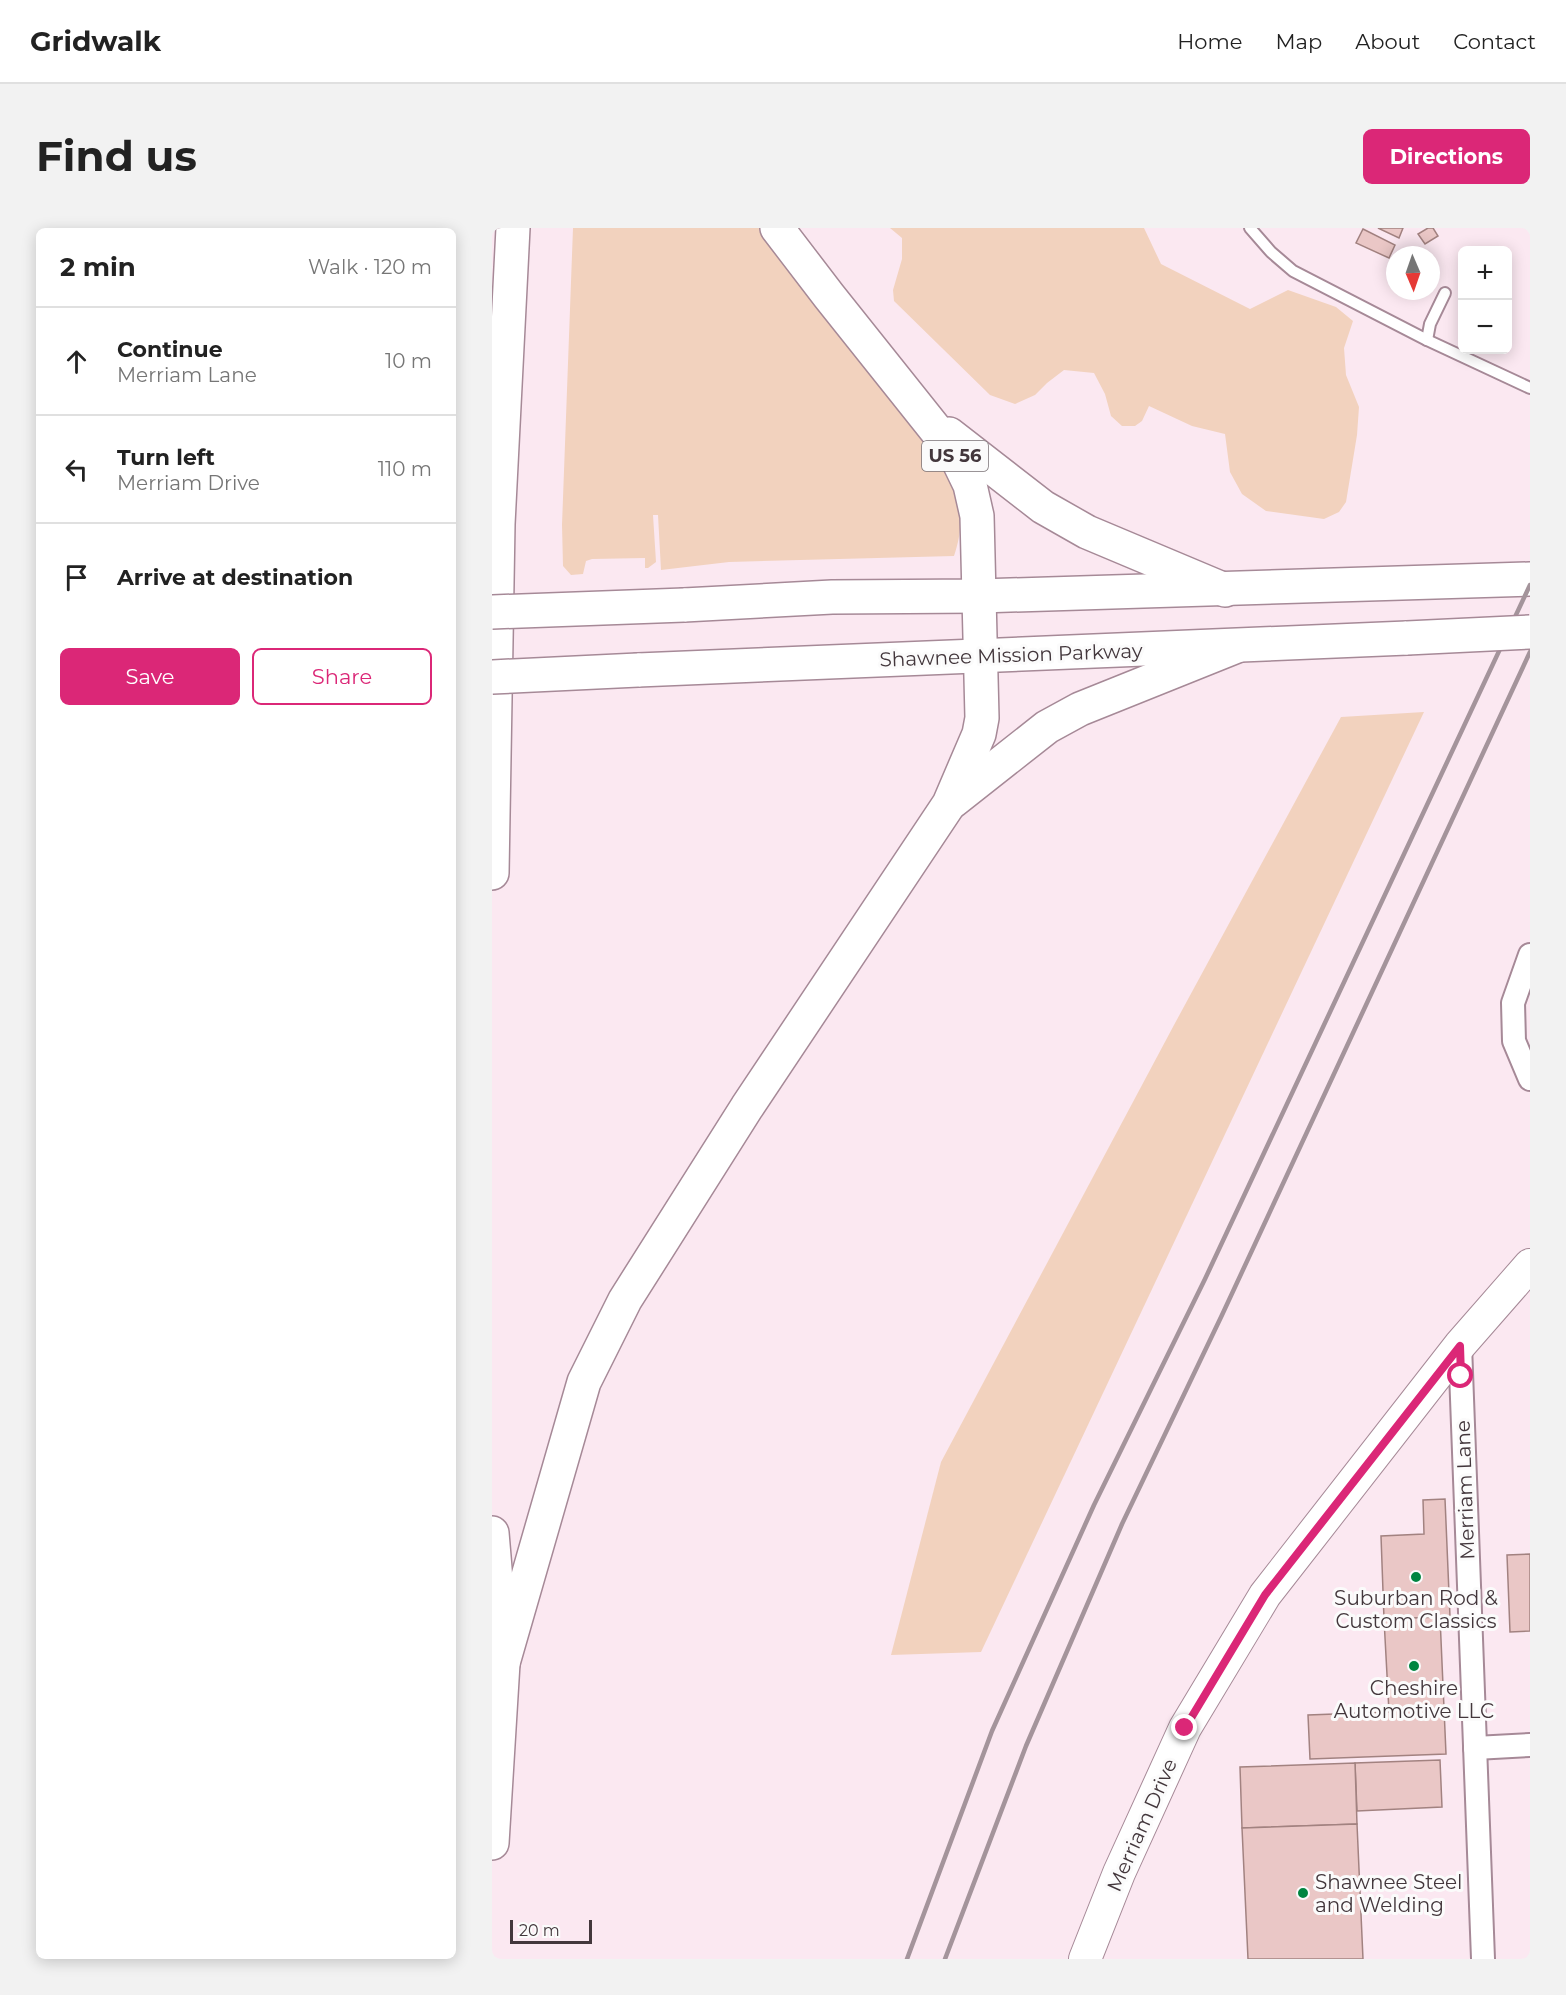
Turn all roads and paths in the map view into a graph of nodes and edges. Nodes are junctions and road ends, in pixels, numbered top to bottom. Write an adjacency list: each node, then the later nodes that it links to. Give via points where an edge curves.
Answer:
1 (513, 228): 17 (highway, via 498,524)
2 (777, 228): 7 (highway, US 56)
3 (1250, 228): 5 (lane, via 1270,252 1293,270)
4 (1446, 293): 5 (lane)
5 (1427, 339): 6 (lane)
6 (1530, 388)
7 (922, 412): 9 (highway, via 1043,507 1087,532); 10 (highway, US 56, via 955,454 970,485 977,516)
8 (1530, 579): 9 (highway)
9 (1225, 590): 10 (highway)
10 (980, 596): 11 (highway, bridge, via 832,597); 14 (highway, US 56)
11 (492, 612)
12 (1530, 632): 13 (highway, Shawnee Mission Parkway, bridge)
13 (1237, 646): 14 (highway, Shawnee Mission Parkway); 16 (highway, via 1080,709 1047,727)
14 (982, 655): 15 (highway, Shawnee Mission Parkway, bridge); 16 (highway, via 979,734)
15 (492, 677)
16 (949, 804): 23 (highway, via 753,1098 625,1300 584,1382)
17 (492, 873)
18 (1530, 955): 19 (street, via 1514,1003 1514,1041)
19 (1530, 1079)
20 (1530, 1265): 21 (main road, Merriam Drive)
21 (1460, 1346): 25 (street, Merriam Lane); 27 (main road, Merriam Drive, via 1265,1595 1185,1728)
22 (492, 1533): 23 (highway)
23 (503, 1663): 26 (highway)
24 (1530, 1745): 25 (street)
25 (1475, 1748): 28 (street, Merriam Lane)
26 (492, 1843)
27 (1085, 1959)
28 (1483, 1959)

